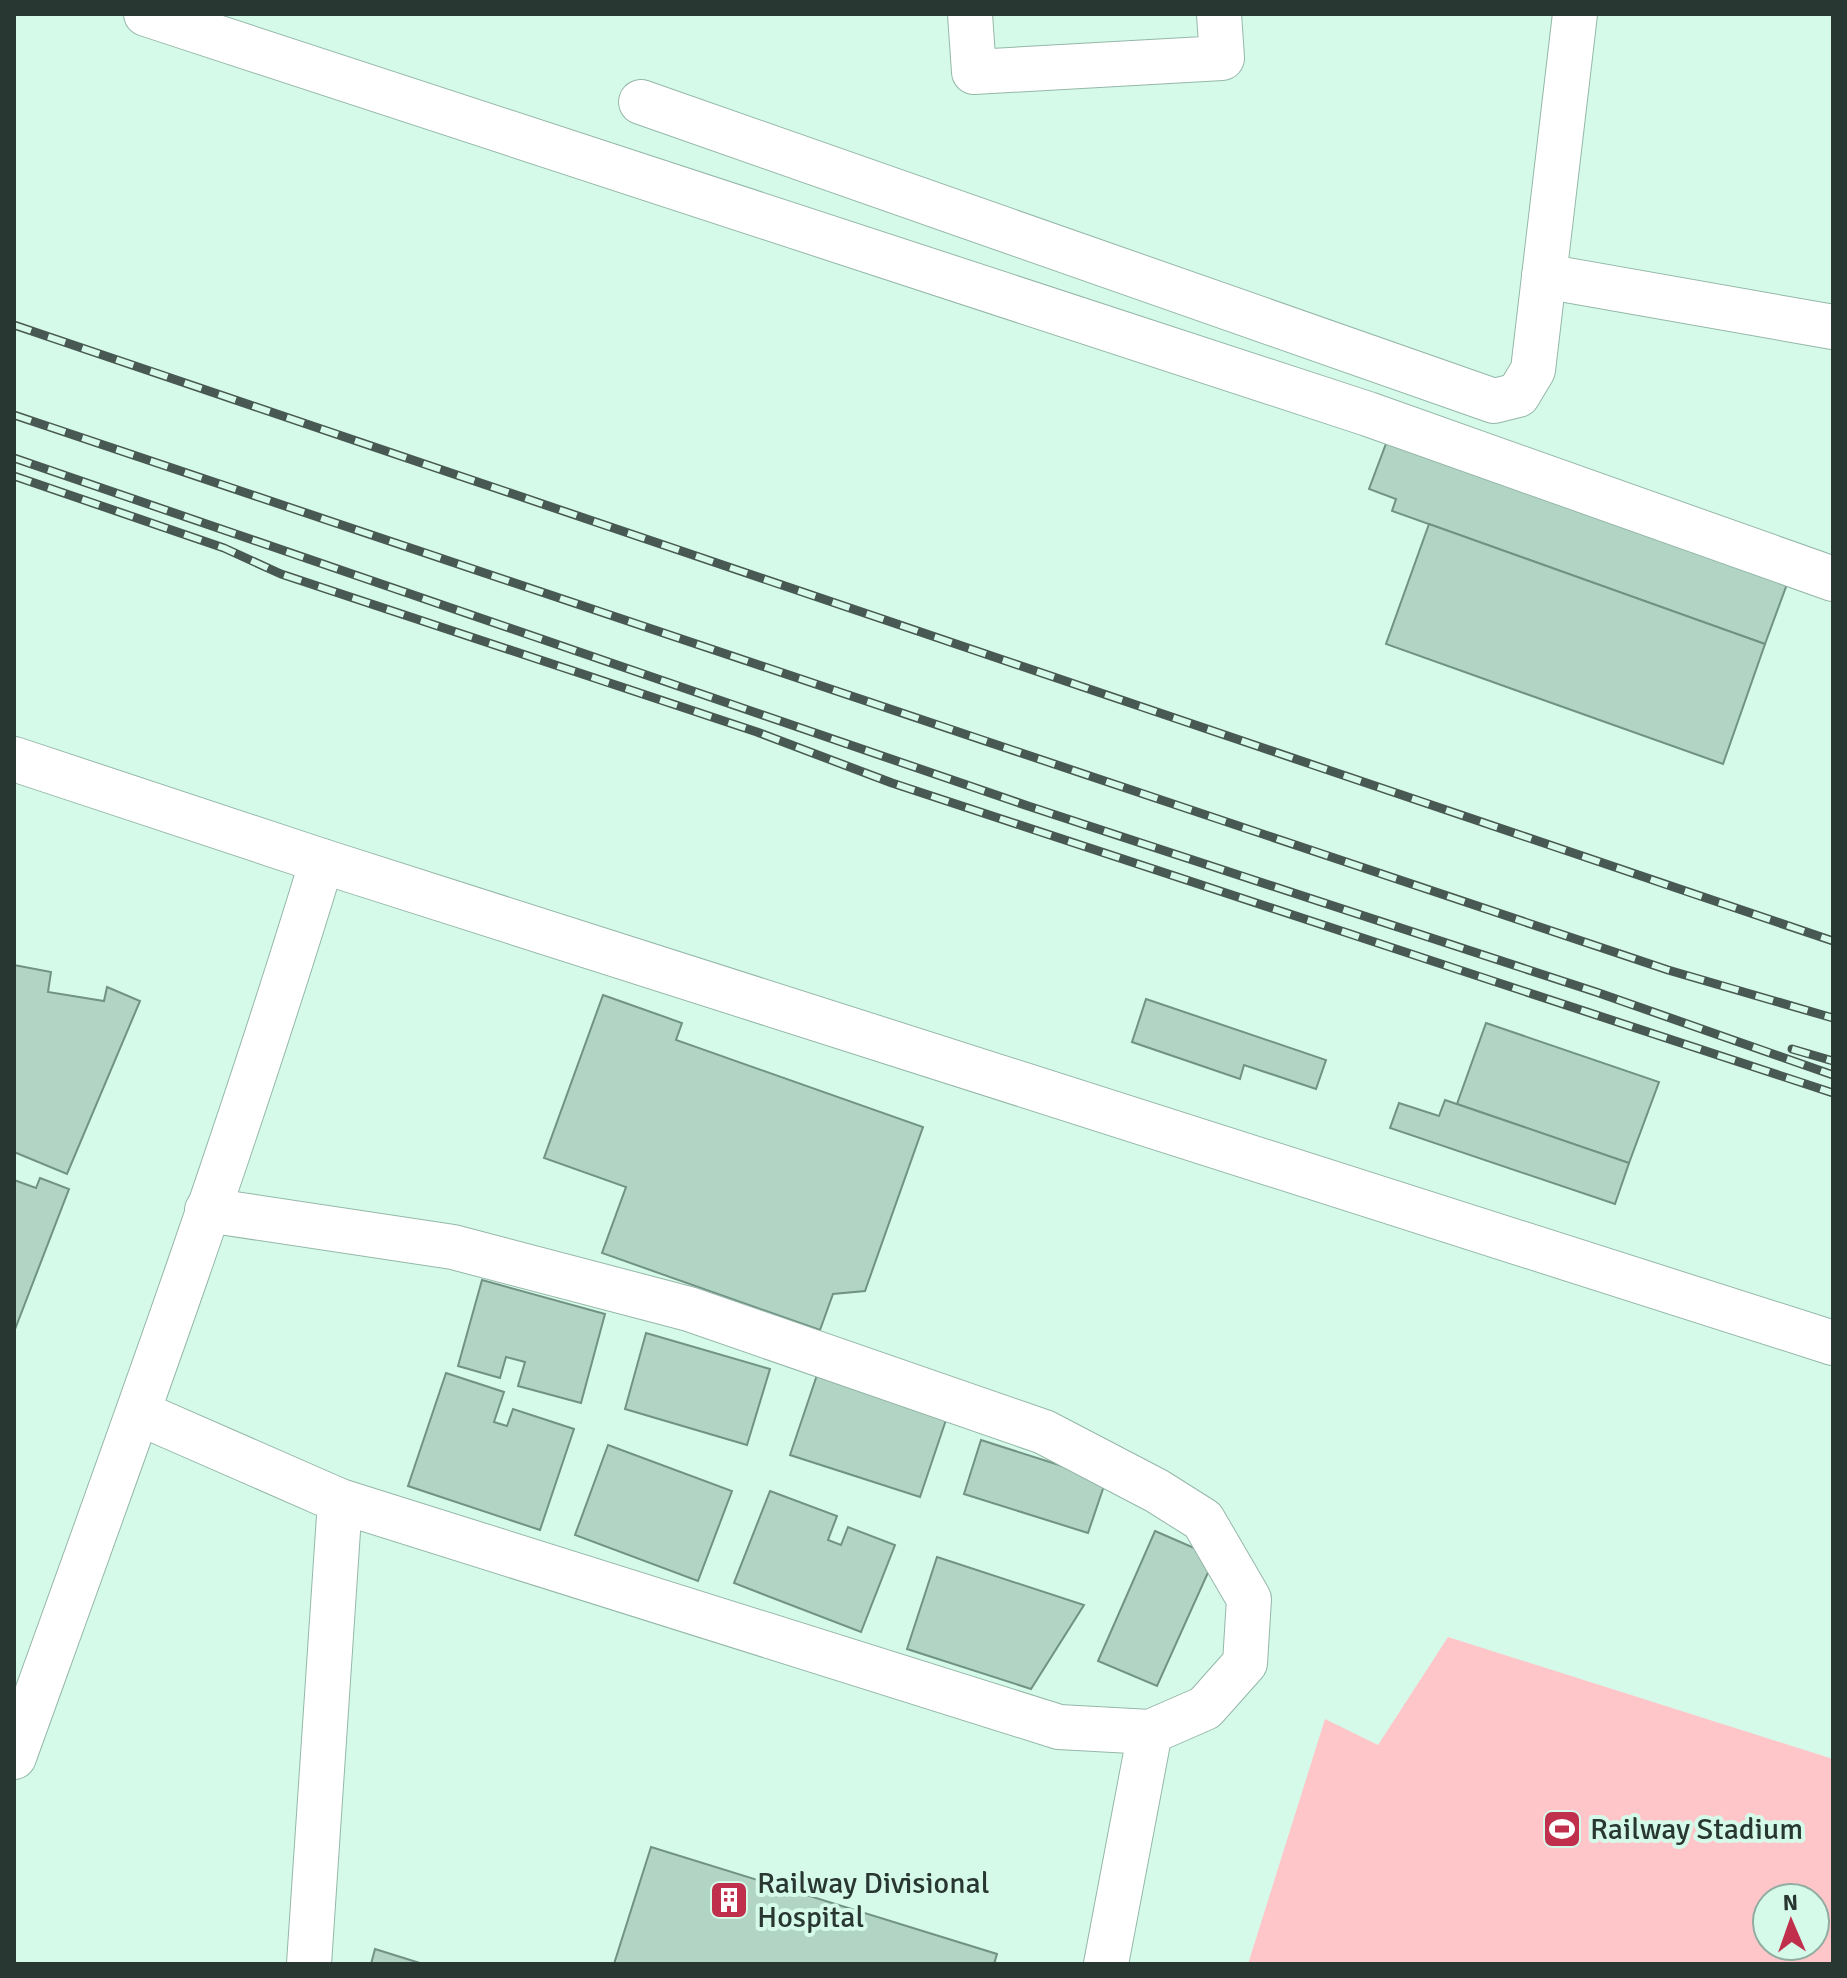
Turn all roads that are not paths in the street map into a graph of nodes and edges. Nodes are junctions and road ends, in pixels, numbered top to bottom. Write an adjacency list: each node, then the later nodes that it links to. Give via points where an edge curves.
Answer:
1 (146, 14): 8 (street, via 1368,414)
2 (970, 14): 3 (street, via 974,72 1222,58)
3 (1219, 14)
4 (1575, 14): 6 (street)
5 (641, 102): 6 (street, via 1494,401 1518,395 1533,370)
6 (1544, 276): 7 (street)
7 (1833, 327)
8 (1833, 579)
9 (14, 759): 10 (street)
10 (322, 861): 11 (street); 12 (street)
11 (207, 1210): 13 (street); 15 (street, via 453,1247 689,1309 1044,1432 1157,1491 1203,1520 1249,1599 1245,1663 1236,1676 1205,1708)
12 (1833, 1343)
13 (139, 1413): 14 (street); 16 (street)
14 (340, 1501): 15 (street, via 1059,1727); 17 (street)
15 (1150, 1732): 18 (street)
16 (14, 1757)
17 (309, 1964)
18 (1106, 1964)

